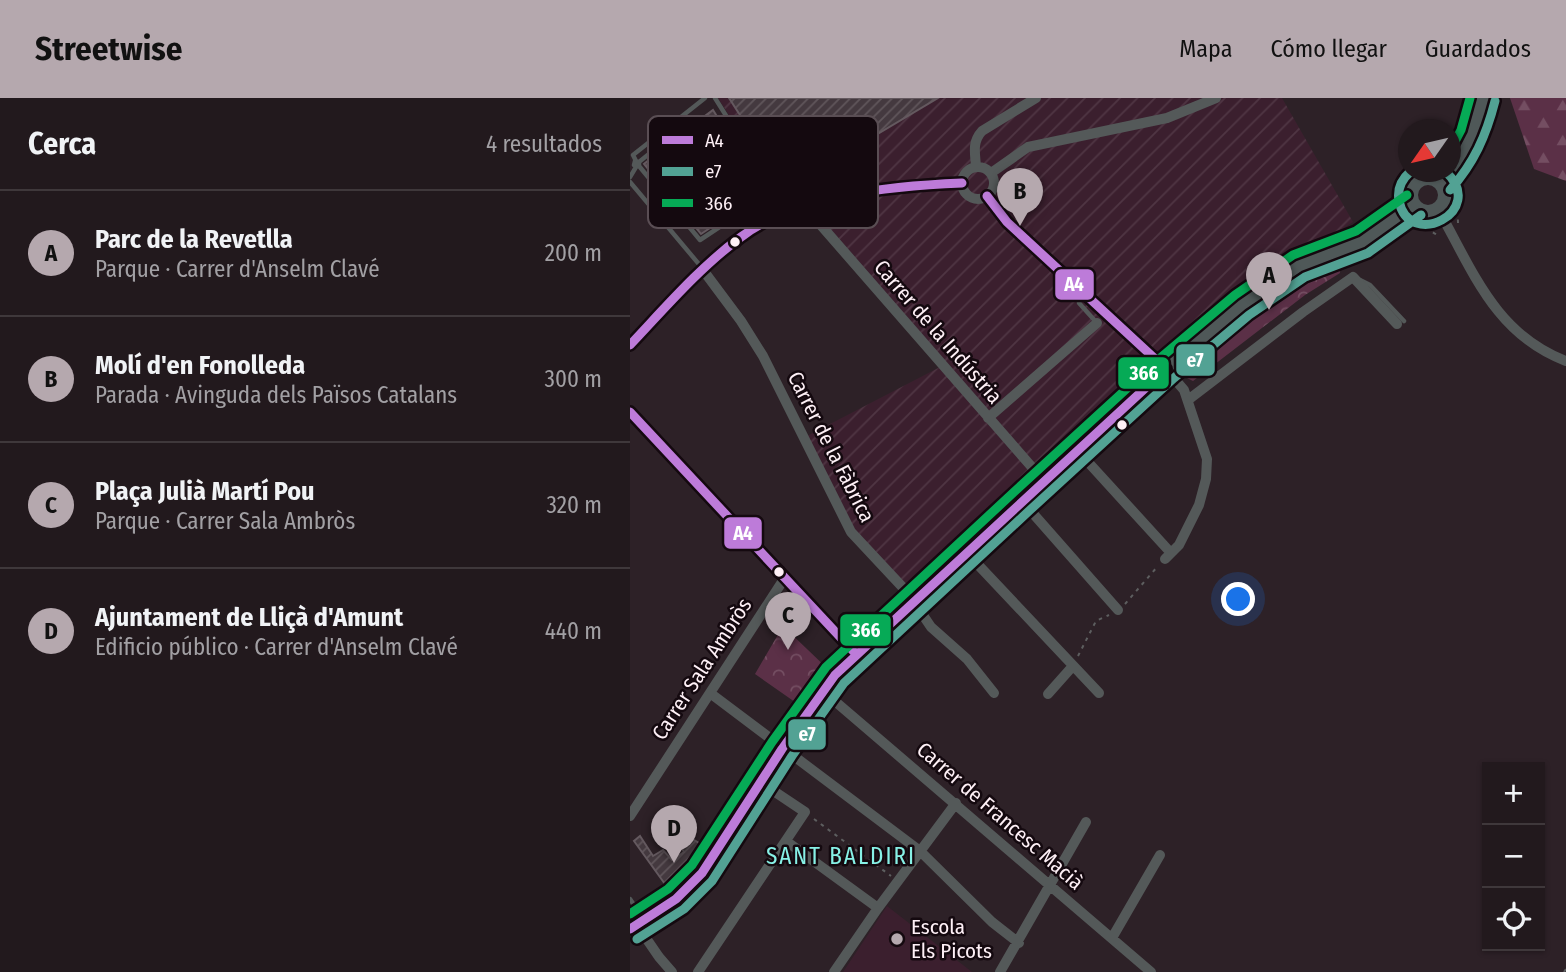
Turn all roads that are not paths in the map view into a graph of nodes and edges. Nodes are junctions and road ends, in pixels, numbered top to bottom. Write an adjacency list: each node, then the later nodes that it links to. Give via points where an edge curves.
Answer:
1 (705, 98): 6 (lane)
2 (715, 98): 7 (lane)
3 (1036, 98): 12 (street, via 982,131 975,143)
4 (1216, 98): 13 (street, via 1167,118 1028,147)
5 (1483, 98): 10 (street, via 1475,131)
6 (683, 116)
7 (727, 116)
8 (648, 144): 11 (lane, via 634,155)
9 (648, 155): 11 (lane)
10 (1461, 158)
11 (637, 164): 14 (lane); 15 (lane)
12 (976, 166): 13 (street); 18 (street, via 966,171)
13 (991, 173): 20 (street, via 994,187)
14 (648, 178)
15 (630, 180): 21 (lane)
16 (1417, 182): 22 (street, via 1411,190)
17 (1441, 182): 23 (street, via 1446,194)
18 (961, 183): 19 (street); 20 (street, via 970,197)
19 (878, 190)
20 (987, 196): 30 (street, via 1007,222)
21 (648, 203)
22 (1414, 205): 23 (street, via 1421,211); 35 (street, via 1362,242 1299,266 1242,305)
23 (1438, 209): 34 (street, via 1495,309 1537,349)
24 (669, 228): 29 (lane)
25 (690, 228): 26 (lane, via 700,240)
26 (718, 228)
27 (757, 228): 29 (street)
28 (823, 228): 38 (street, Carrer de la Indústria)
29 (704, 270): 33 (street); 44 (street, Carrer de la Fàbrica, via 763,356 850,532)
30 (1082, 290): 32 (lane, via 1079,303); 35 (street)
31 (1401, 322): 36 (street, via 1353,277)
32 (1097, 323): 38 (street)
33 (630, 345)
34 (1566, 361)
35 (1166, 369): 36 (street); 39 (street)
36 (1188, 400): 39 (street, via 1207,459 1206,479 1199,505 1179,545 1168,556)
37 (630, 412): 43 (street)
38 (988, 418): 40 (street, Carrer de la Indústria)
39 (1077, 450): 40 (street)
40 (1044, 481): 41 (street)
41 (1022, 501): 42 (street); 45 (street)
42 (966, 552): 44 (street); 47 (street)
43 (784, 579): 46 (street); 49 (street, Carrer Sala Ambròs)
44 (913, 602): 46 (street); 50 (street, Carrer de la Fàbrica)
45 (1118, 610)
46 (856, 654): 48 (street)
47 (1072, 667): 51 (street); 52 (street)
48 (823, 691): 53 (street); 55 (street, Carrer de Francesc Macià)
49 (710, 693): 53 (street); 56 (street, Carrer Sala Ambròs)
50 (994, 693)
51 (1099, 693)
52 (1048, 694)
53 (782, 749): 54 (street); 59 (street)
54 (760, 782): 58 (street, via 805,812); 64 (street, via 702,873 676,900)
55 (956, 803): 59 (street); 61 (street, Carrer de Francesc Macià)
56 (630, 816)
57 (1086, 822): 61 (street)
58 (786, 841): 63 (street); 68 (street)
59 (920, 851): 63 (street); 66 (street)
60 (1160, 855): 65 (street)
61 (1051, 886): 65 (street, Carrer de Francesc Macià); 66 (street)
62 (630, 900): 64 (lane)
63 (878, 908): 69 (street)
64 (637, 924): 67 (street)
65 (1112, 938): 71 (street, Carrer de Francesc Macià)
66 (1019, 943): 70 (street)
67 (672, 972)
68 (698, 972)
69 (834, 972)
70 (1000, 972)
71 (1151, 972)

